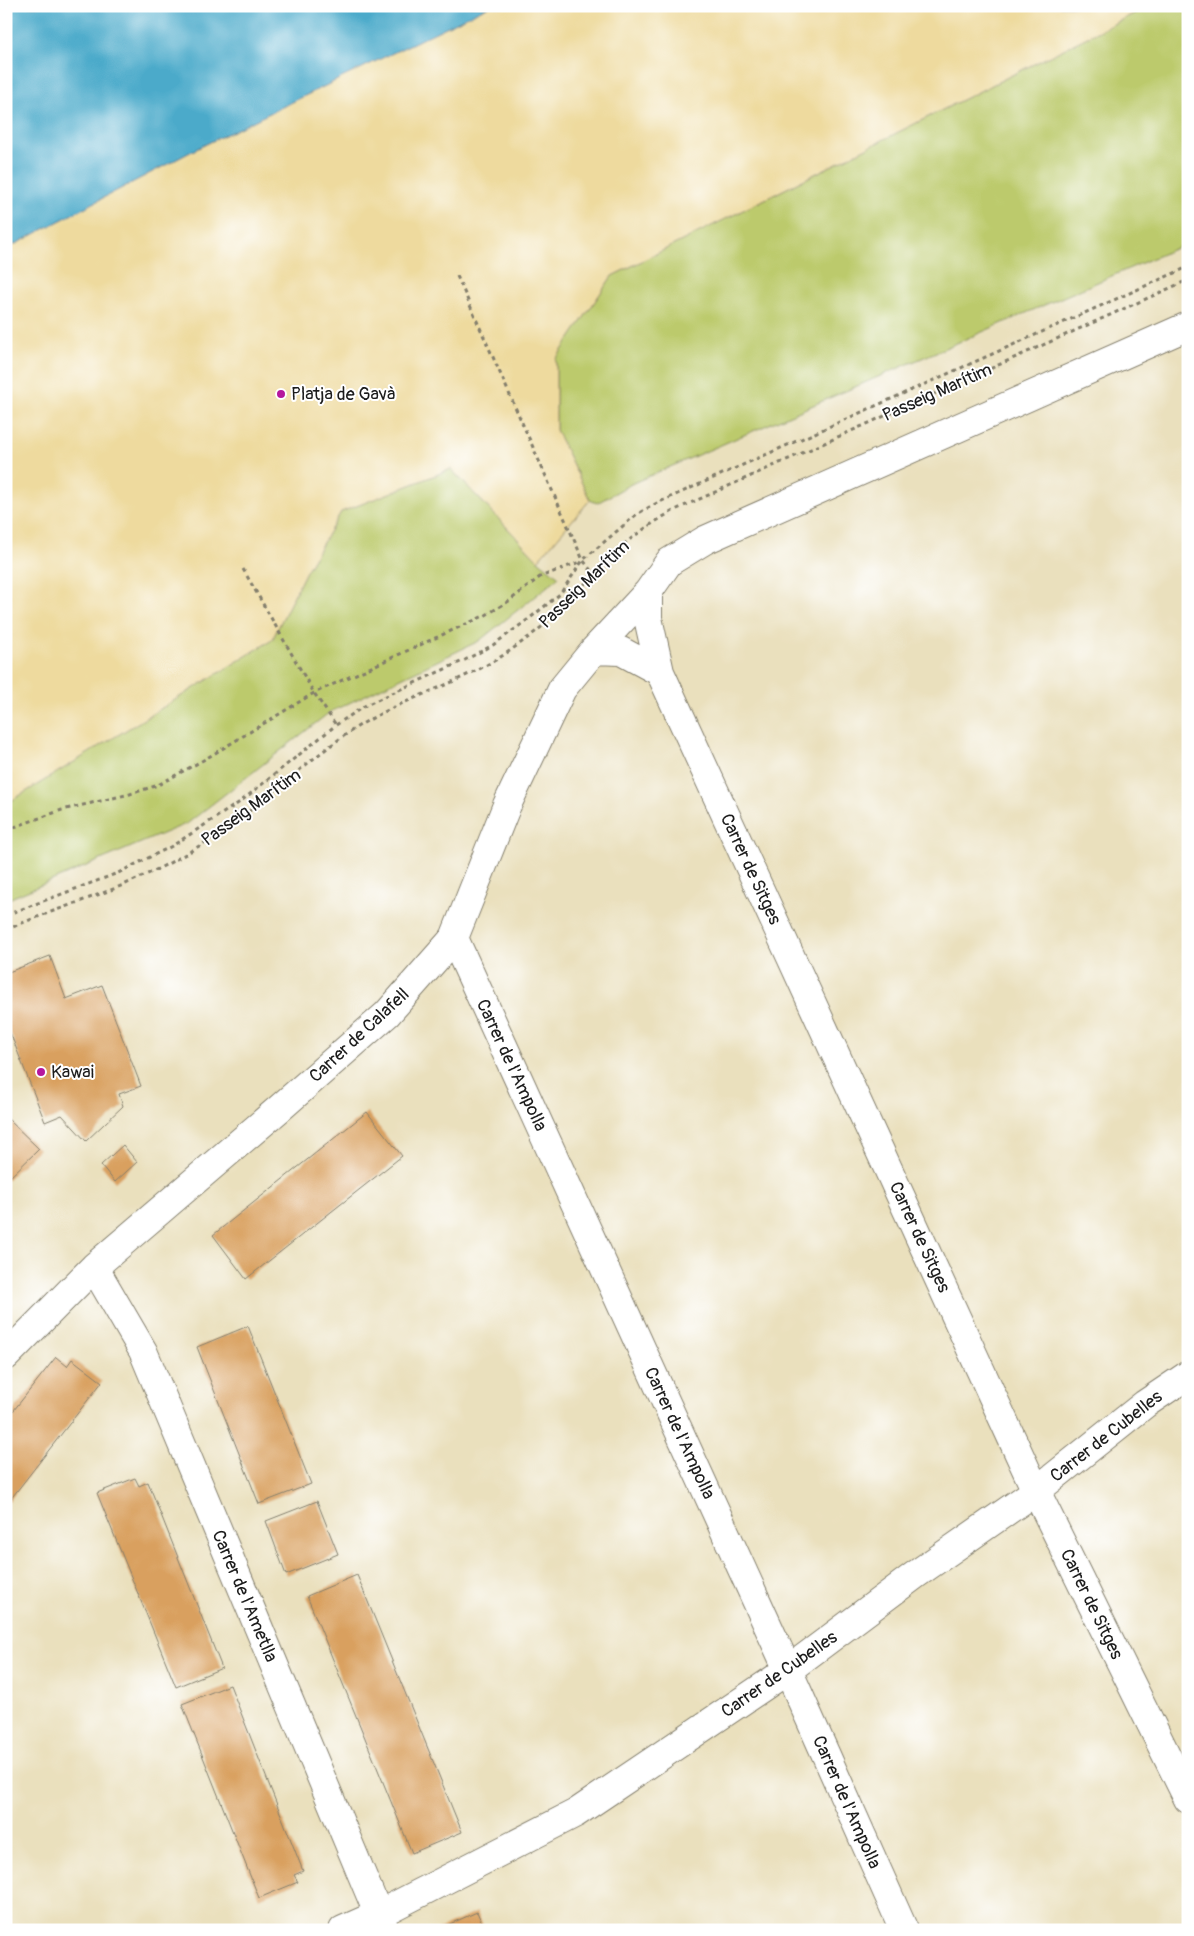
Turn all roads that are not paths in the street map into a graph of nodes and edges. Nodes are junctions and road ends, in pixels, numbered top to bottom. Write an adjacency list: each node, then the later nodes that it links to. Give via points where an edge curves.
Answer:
1 (1188, 326): 2 (street, via 706,540 668,562)
2 (648, 592): 3 (street, Carrer de Calafell); 4 (street, Carrer de Sitges, via 648,618)
3 (594, 650): 4 (street, via 621,651); 5 (street, Carrer de Calafell, via 562,689 507,804)
4 (660, 672): 9 (street, Carrer de Sitges)
5 (454, 938): 6 (street, Carrer de Calafell, via 387,1014); 10 (street, Carrer de l'Ampolla)
6 (94, 1267): 7 (street, Carrer de Calafell); 12 (street, Carrer de l'Ametlla, via 143,1351)
7 (6, 1356)
8 (1188, 1375): 9 (street, Carrer de Cubelles, via 1145,1404)
9 (1036, 1491): 10 (street, Carrer de Cubelles, via 915,1575); 11 (street, Carrer de Sitges)
10 (788, 1670): 12 (street, Carrer de Cubelles, via 576,1813); 14 (street, Carrer de l'Ampolla)
11 (1188, 1799)
12 (382, 1922): 13 (street, Carrer de Cubelles)
13 (343, 1930)
14 (904, 1930)

